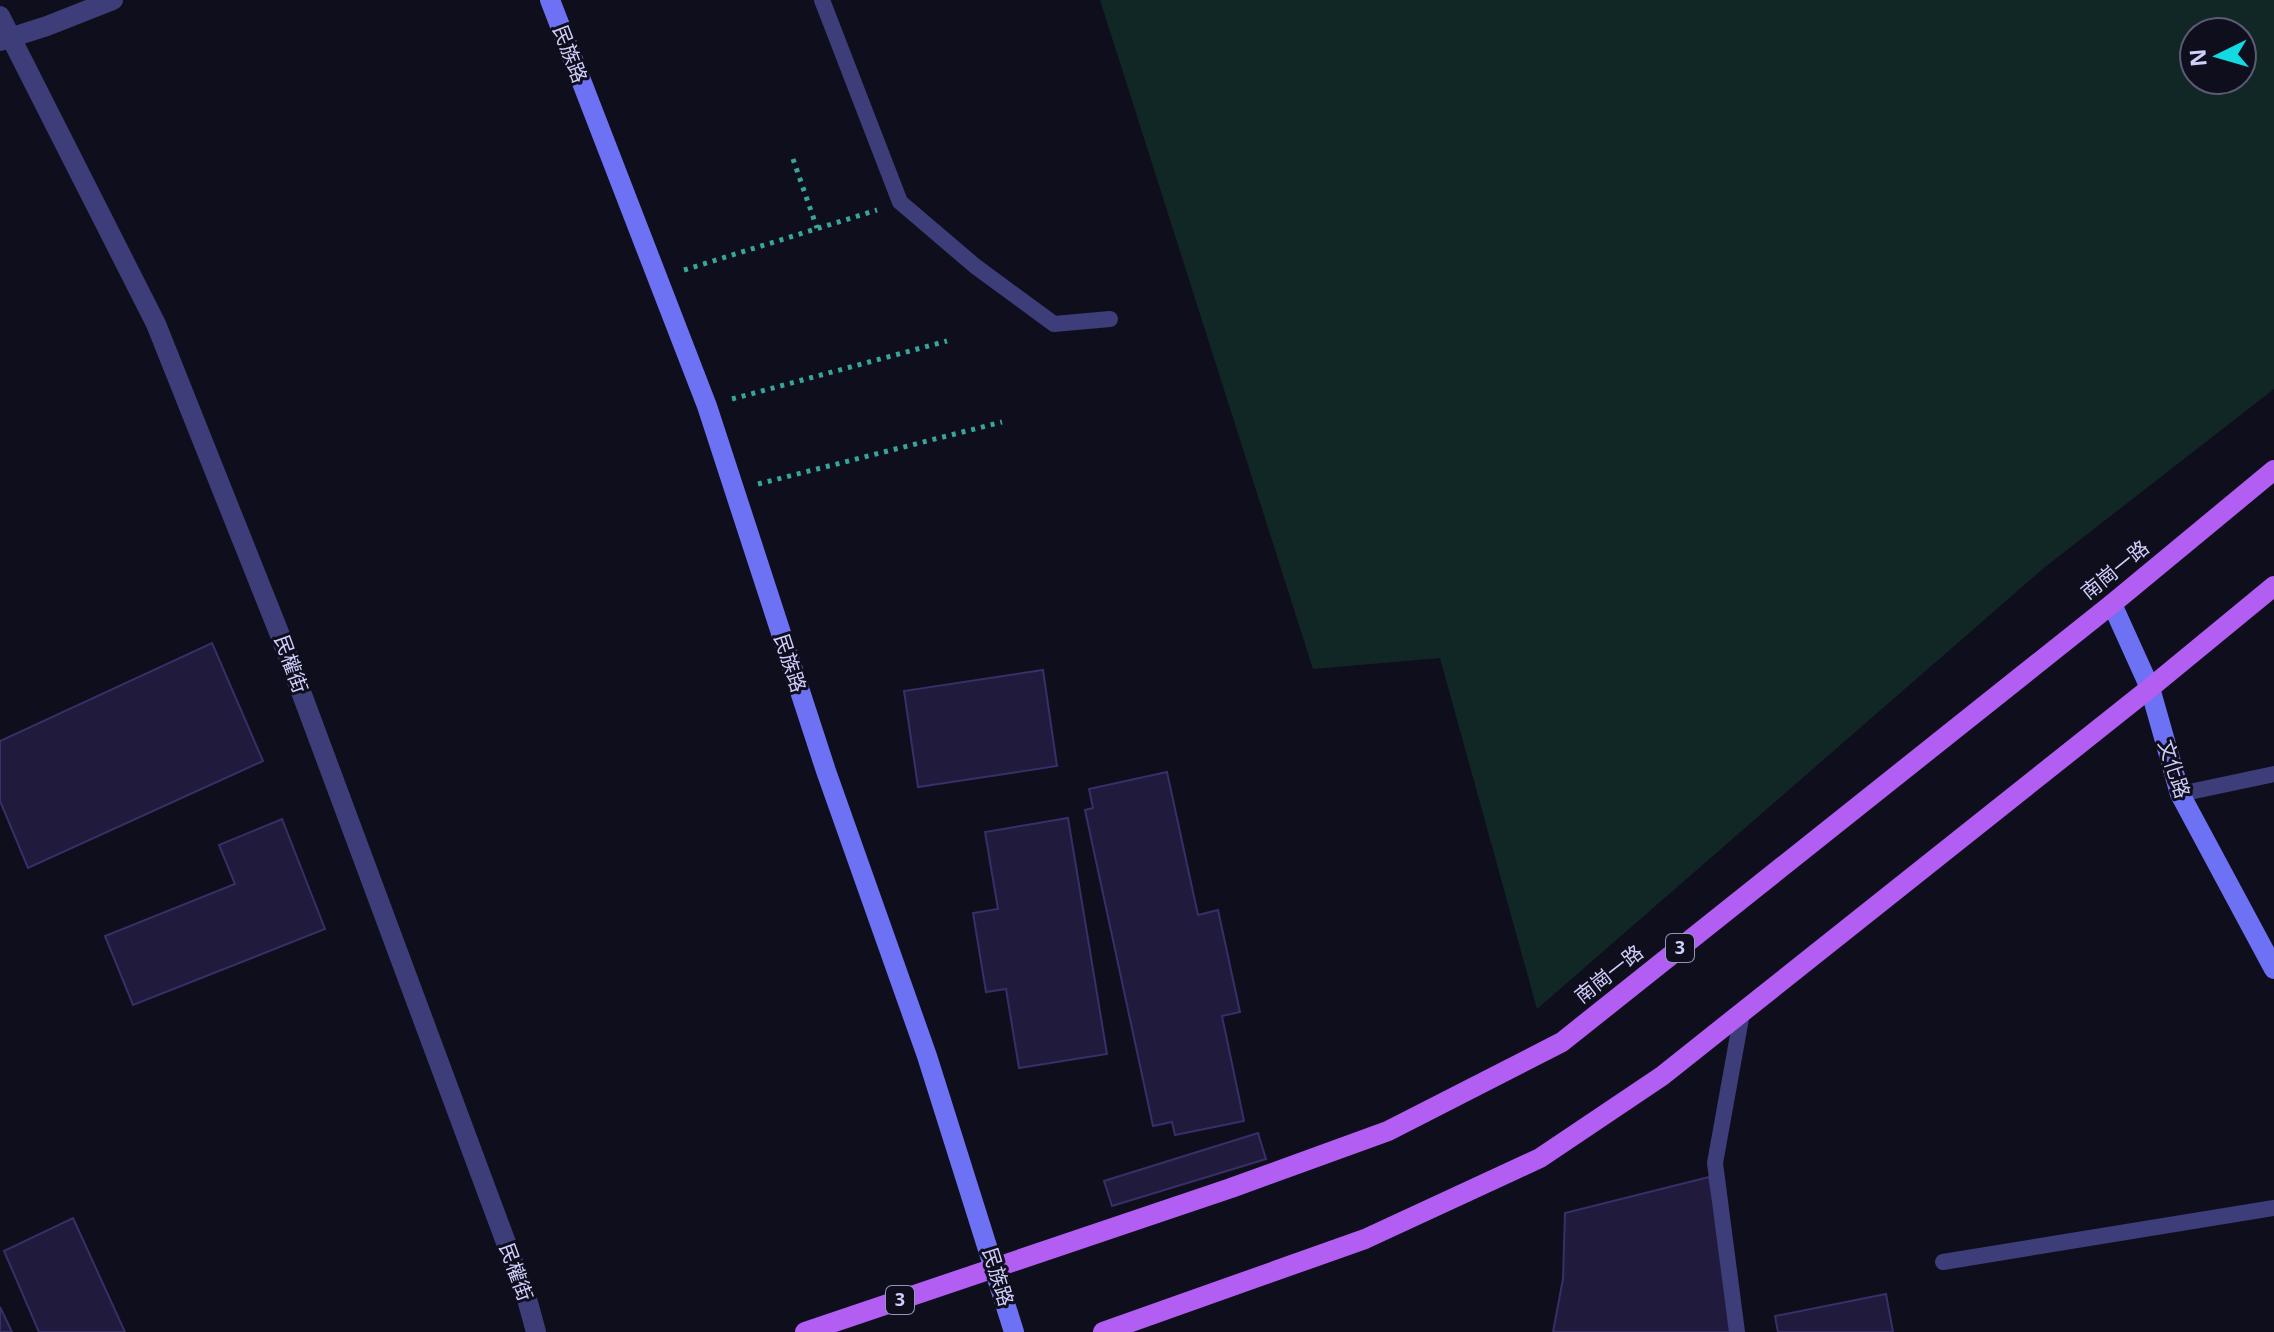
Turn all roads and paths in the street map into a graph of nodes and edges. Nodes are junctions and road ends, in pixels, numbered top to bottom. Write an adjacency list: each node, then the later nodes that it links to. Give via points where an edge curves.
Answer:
1 (113, 0): 5 (street)
2 (550, 0): 9 (main road, 民族路)
3 (822, 0): 7 (lane)
4 (0, 16): 5 (street, 民權街)
5 (5, 40): 26 (street, 民權街, via 156,324 289,660)
6 (793, 159): 8 (path)
7 (900, 202): 8 (path); 10 (lane, via 1054,324)
8 (817, 228): 9 (path)
9 (658, 279): 12 (main road, 民族路)
10 (1110, 319)
11 (947, 341): 12 (path)
12 (707, 406): 15 (main road, 民族路)
13 (1002, 422): 15 (path)
14 (2274, 470): 17 (main road, 南崗一路 / 3)
15 (735, 490): 25 (main road, 民族路)
16 (2274, 586): 18 (main road)
17 (2112, 604): 18 (main road, 文化路); 25 (main road, 南崗一路 / 3, via 1562,1042 1388,1131)
18 (2150, 688): 20 (main road, 文化路); 22 (main road)
19 (2274, 774): 20 (lane)
20 (2180, 794): 21 (main road, 文化路)
21 (2274, 969)
22 (1742, 1013): 29 (main road, via 1662,1076 1540,1158 1365,1239); 30 (lane, via 1715,1163)
23 (2274, 1208): 24 (lane)
24 (1943, 1262)
25 (995, 1268): 27 (main road, 3); 28 (main road, 民族路)
26 (536, 1332)
27 (805, 1332)
28 (1014, 1332)
29 (1103, 1332)
30 (1737, 1332)

